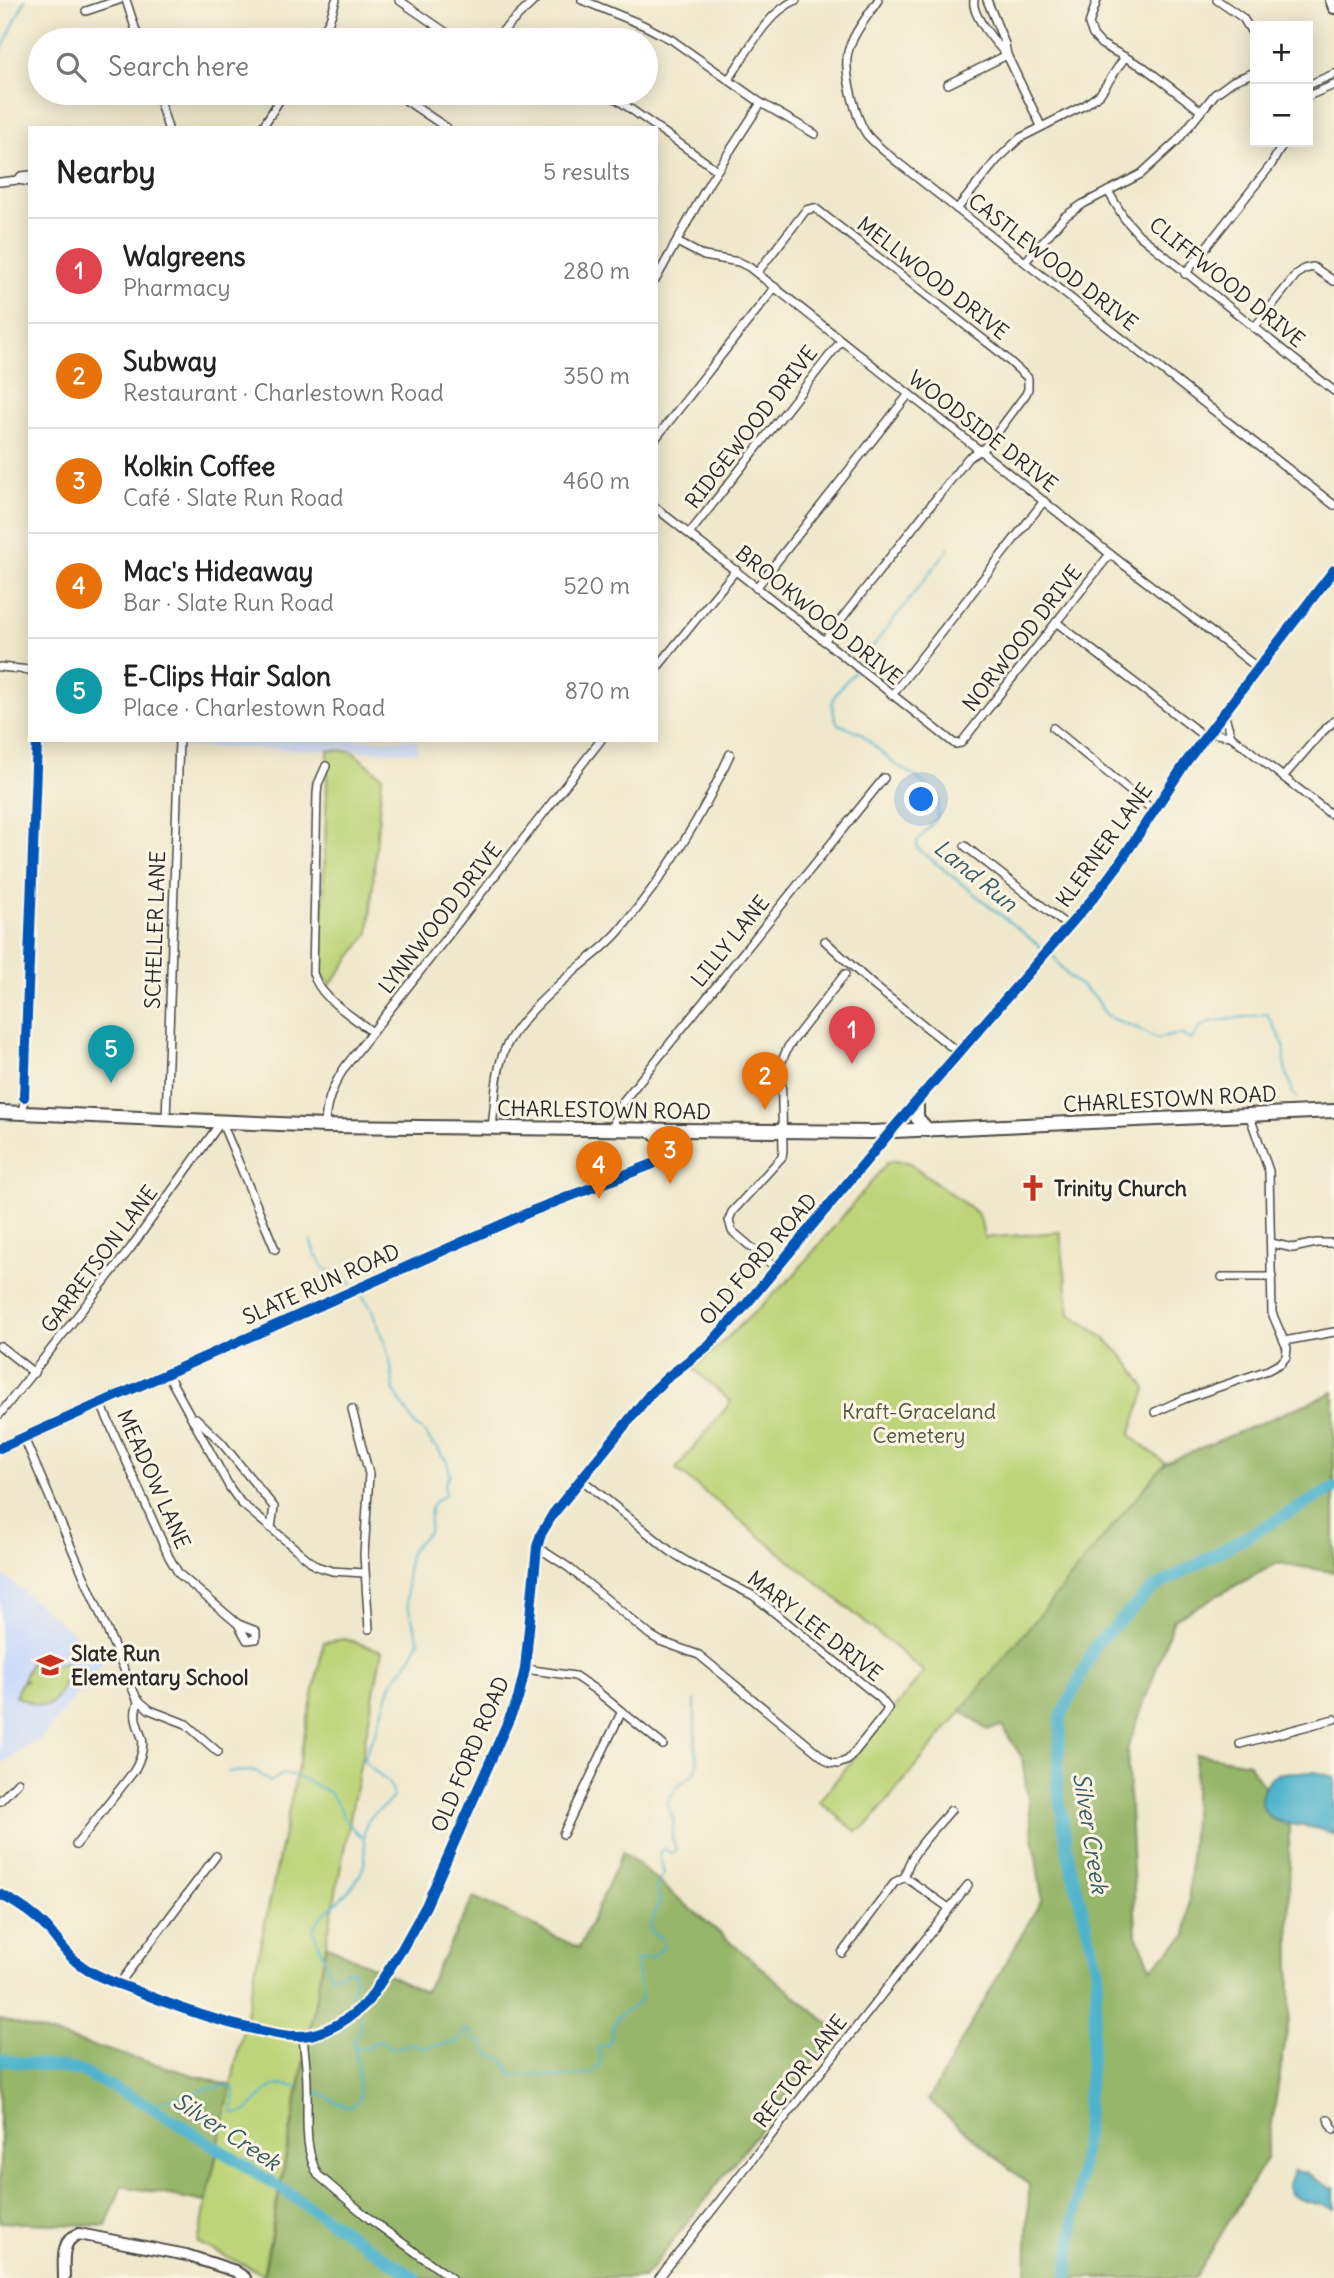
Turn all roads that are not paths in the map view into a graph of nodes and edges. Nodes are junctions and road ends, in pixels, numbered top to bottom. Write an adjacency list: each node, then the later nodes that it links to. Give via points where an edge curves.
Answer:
1 (119, 0): 15 (street)
2 (125, 0): 16 (street)
3 (336, 0): 17 (street)
4 (399, 0): 18 (street)
5 (535, 0): 19 (street)
6 (582, 0): 20 (street)
7 (796, 0): 27 (street, via 769,20)
8 (878, 0): 52 (street, CASTLEWOOD DRIVE, via 855,36 847,59 860,122 880,147)
9 (974, 0): 23 (street, via 973,7 991,38)
10 (987, 0): 23 (street)
11 (1097, 0): 24 (street, via 1090,18 1093,35)
12 (1217, 0): 21 (street)
13 (1331, 0): 14 (street)
14 (1334, 8)
15 (86, 11)
16 (135, 28)
17 (325, 28)
18 (440, 28)
19 (505, 28)
20 (648, 28)
21 (1250, 30)
22 (658, 33): 27 (street)
23 (1007, 55): 28 (street); 42 (street)
24 (1125, 57): 37 (street); 42 (street, via 1100,94)
25 (1250, 74): 37 (street, via 1219,90)
26 (1334, 74): 29 (street)
27 (729, 79): 32 (street)
28 (947, 84)
29 (1310, 84)
30 (1334, 85): 31 (street)
31 (1313, 94)
32 (761, 103): 44 (street); 46 (street)
33 (160, 105): 38 (street)
34 (276, 105): 39 (street)
35 (413, 105): 40 (street)
36 (625, 105): 41 (street)
37 (1200, 111): 51 (street, via 1166,153 1141,174)
38 (167, 126)
39 (263, 126)
40 (444, 126)
41 (655, 126)
42 (1041, 126): 52 (street, via 1005,152)
43 (658, 128): 46 (street)
44 (815, 134)
45 (1281, 147): 57 (street)
46 (717, 170): 53 (street)
47 (28, 175): 48 (street)
48 (18, 180): 49 (street); 50 (street)
49 (0, 182)
50 (28, 182)
51 (1108, 191): 54 (street, via 1064,217); 57 (street, CLIFFWOOD DRIVE, via 1133,230)
52 (957, 209): 54 (street, CASTLEWOOD DRIVE)
53 (677, 242): 55 (street); 56 (street, WOODSIDE DRIVE, via 704,256 743,263)
54 (1025, 262): 67 (street, CASTLEWOOD DRIVE)
55 (658, 273)
56 (757, 273): 59 (street, WOODSIDE DRIVE); 65 (street, MELLWOOD DRIVE, via 806,210 816,208 997,350 1025,374 1028,388 1001,429)
57 (1185, 274): 60 (street, CLIFFWOOD DRIVE)
58 (1334, 281): 60 (street, via 1313,267 1304,269)
59 (775, 287): 61 (street, WOODSIDE DRIVE); 64 (street)
60 (1254, 328): 62 (street, CLIFFWOOD DRIVE)
61 (841, 341): 63 (street, WOODSIDE DRIVE); 69 (street, RIDGEWOOD DRIVE)
62 (1334, 391)
63 (909, 394): 65 (street, WOODSIDE DRIVE); 73 (street)
64 (658, 435)
65 (980, 450): 66 (street, WOODSIDE DRIVE); 75 (street, MELLWOOD DRIVE, via 968,458)
66 (1044, 501): 70 (street, WOODSIDE DRIVE); 80 (street)
67 (1334, 505)
68 (658, 510): 69 (street, BROOKWOOD DRIVE)
69 (689, 534): 71 (street, BROOKWOOD DRIVE)
70 (1110, 554): 74 (street, NORWOOD DRIVE); 78 (street, WOODSIDE DRIVE)
71 (736, 570): 73 (street, BROOKWOOD DRIVE); 77 (street)
72 (1334, 570): 78 (street, KLERNER LANE)
73 (756, 588): 75 (street, BROOKWOOD DRIVE)
74 (1056, 622): 84 (street); 89 (street, NORWOOD DRIVE)
75 (824, 641): 80 (street, BROOKWOOD DRIVE)
76 (0, 667): 79 (street)
77 (658, 668)
78 (1258, 668): 81 (street, KLERNER LANE)
79 (28, 670)
80 (892, 695): 89 (street, BROOKWOOD DRIVE, via 951,743)
81 (1224, 713): 84 (street, KLERNER LANE); 85 (street)
82 (1334, 721): 92 (street)
83 (1053, 728): 94 (street)
84 (1207, 735): 85 (street); 94 (street, KLERNER LANE)
85 (1231, 736): 92 (street)
86 (37, 742): 105 (street)
87 (179, 742): 107 (street, SCHELLER LANE)
88 (599, 742): 100 (street, LYNNWOOD DRIVE)
89 (961, 743)
90 (730, 754): 110 (street, via 647,897 510,1040 496,1086)
91 (326, 766): 100 (street, via 317,794 313,973 325,993)
92 (1283, 777): 95 (street)
93 (884, 778): 112 (street, LILLY LANE, via 621,1104)
94 (1153, 810): 97 (street, KLERNER LANE, via 1111,875)
95 (1334, 815)
96 (965, 846): 97 (street)
97 (1069, 927): 101 (street, KLERNER LANE)
98 (825, 941): 101 (street)
99 (845, 974): 115 (street, via 788,1047 781,1063)
100 (372, 1032): 109 (street, LYNNWOOD DRIVE, via 332,1087)
101 (959, 1053): 102 (street, KLERNER LANE)
102 (917, 1102): 111 (main road, via 917,1118); 116 (street, KLERNER LANE)
103 (1334, 1111): 106 (main road, CHARLESTOWN ROAD)
104 (0, 1112): 105 (main road, CHARLESTOWN ROAD)
105 (23, 1114): 107 (main road, CHARLESTOWN ROAD)
106 (1249, 1114): 111 (main road, CHARLESTOWN ROAD); 118 (street, via 1268,1165)
107 (166, 1120): 108 (main road, CHARLESTOWN ROAD)
108 (221, 1122): 109 (main road, CHARLESTOWN ROAD); 120 (street); 127 (street, GARRETSON LANE)
109 (324, 1126): 110 (main road, CHARLESTOWN ROAD)
110 (492, 1128): 112 (main road, CHARLESTOWN ROAD)
111 (928, 1129): 116 (main road, CHARLESTOWN ROAD)
112 (614, 1130): 114 (main road, CHARLESTOWN ROAD)
113 (682, 1130): 114 (main road, CHARLESTOWN ROAD); 115 (main road, CHARLESTOWN ROAD); 117 (street, via 677,1144)
114 (650, 1131): 117 (main road, via 663,1142)
115 (783, 1131): 116 (main road, CHARLESTOWN ROAD); 121 (street, via 779,1160 729,1220 732,1231)
116 (891, 1131): 121 (street, OLD FORD ROAD)
117 (660, 1160): 128 (street, SLATE RUN ROAD, via 544,1206)
118 (1271, 1243): 119 (street, via 1293,1248); 123 (street)
119 (1334, 1243)
120 (275, 1250)
121 (777, 1269): 136 (street, OLD FORD ROAD, via 718,1336 650,1394)
122 (1222, 1277): 123 (street)
123 (1272, 1277): 125 (street, via 1272,1313)
124 (1334, 1332): 125 (street)
125 (1284, 1341): 131 (street, via 1286,1357 1277,1366)
126 (0, 1346): 127 (street)
127 (34, 1373): 133 (street, GARRETSON LANE)
128 (168, 1375): 129 (street, SLATE RUN ROAD); 132 (street)
129 (101, 1404): 134 (street, SLATE RUN ROAD); 140 (street, MEADOW LANE, via 179,1574)
130 (352, 1409): 139 (street, via 369,1474)
131 (1155, 1412)
132 (190, 1413): 137 (street, via 240,1503); 137 (street, via 221,1442 274,1507)
133 (0, 1414)
134 (24, 1438): 135 (street, SLATE RUN ROAD); 143 (street)
135 (0, 1448)
136 (581, 1479): 138 (street, OLD FORD ROAD, via 546,1524); 138 (street, MARY LEE DRIVE, via 689,1563 754,1595 869,1688 888,1708 880,1722 849,1759 830,1763 699,1655 650,1635)
137 (271, 1528): 139 (street, via 316,1566)
138 (537, 1546): 142 (street, OLD FORD ROAD)
139 (365, 1573): 141 (street)
140 (238, 1624)
141 (369, 1629)
142 (525, 1669): 144 (street, via 575,1676); 161 (street, OLD FORD ROAD, via 507,1724 426,1906 402,1949 361,2008 334,2026)
143 (139, 1700): 148 (street, via 150,1710 177,1718); 153 (street, via 134,1715 142,1740 139,1761)
144 (621, 1713): 147 (street); 152 (street)
145 (1334, 1719): 146 (street)
146 (1240, 1744)
147 (663, 1745)
148 (218, 1752)
149 (18, 1782): 150 (street)
150 (0, 1801)
151 (951, 1810): 155 (street, via 912,1859)
152 (563, 1833)
153 (76, 1845)
154 (216, 1856): 160 (street)
155 (905, 1877): 158 (street); 159 (street, via 895,1882)
156 (968, 1885): 158 (street, RECTOR LANE)
157 (0, 1894): 160 (street, OLD FORD ROAD, via 40,1921 76,1962)
158 (949, 1908): 167 (street, RECTOR LANE)
159 (842, 1953)
160 (119, 1984): 161 (street, OLD FORD ROAD, via 221,2022)
161 (303, 2036): 166 (street, via 308,2138 318,2175)
162 (1328, 2119): 163 (street)
163 (1334, 2129)
164 (64, 2278): 165 (street, via 67,2242 79,2234 186,2255)
165 (245, 2278)
166 (451, 2278)
167 (659, 2278)

